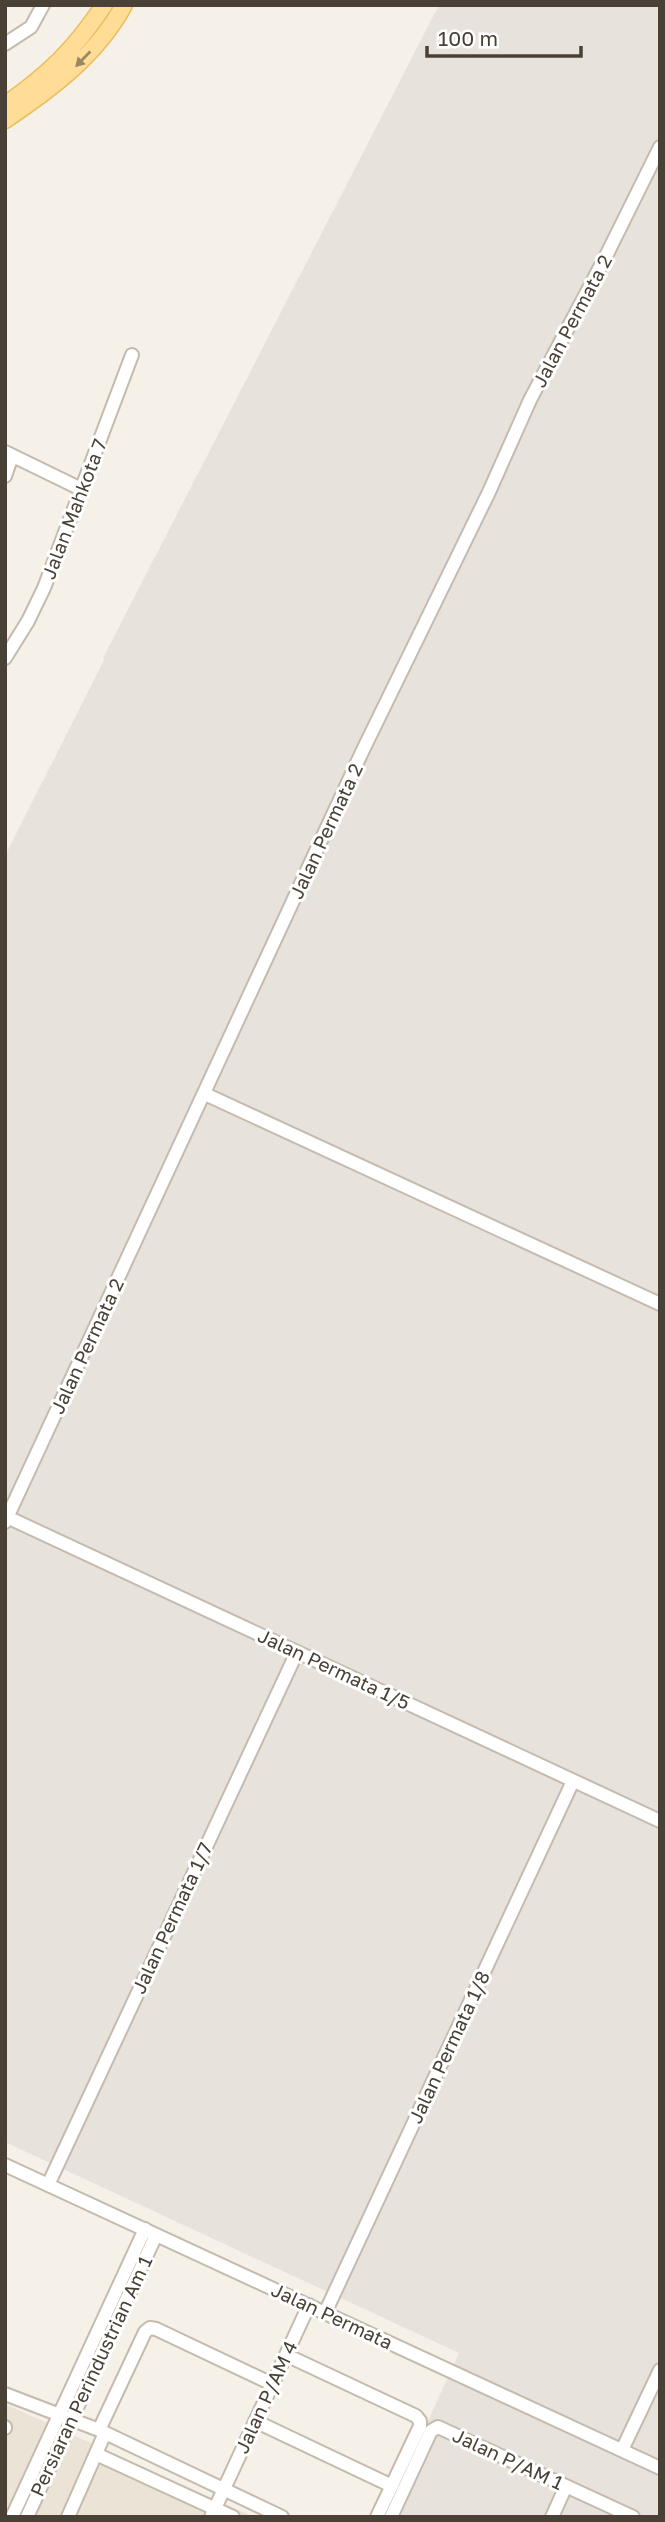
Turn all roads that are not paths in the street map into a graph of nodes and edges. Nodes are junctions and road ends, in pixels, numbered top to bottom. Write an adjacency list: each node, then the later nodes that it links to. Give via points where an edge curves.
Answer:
1 (43, 5): 4 (street, via 31,27)
2 (104, 5): 5 (main road)
3 (124, 5): 5 (main road, one-way to 5, via 90,52)
4 (5, 44)
5 (43, 87): 6 (main road); 7 (main road)
6 (5, 105)
7 (5, 120)
8 (660, 147): 14 (street, Jalan Permata 2, via 530,400)
9 (132, 355): 12 (street, Jalan Mahkota 7)
10 (9, 454): 11 (street); 12 (street)
11 (5, 476)
12 (81, 489): 13 (street, Jalan Mahkota 7, via 44,588)
13 (5, 658)
14 (205, 1094): 15 (street); 16 (street, Jalan Permata 2)
15 (660, 1304)
16 (6, 1520): 17 (street, Jalan Permata 1/5)
17 (297, 1652): 18 (street, Jalan Permata 1/5); 21 (street, Jalan Permata 1/7)
18 (573, 1781): 19 (street, Jalan Permata 1/5); 24 (street, Jalan Permata 1/8)
19 (660, 1821)
20 (5, 2165): 21 (street, Jalan Permata)
21 (48, 2185): 22 (street, Jalan Permata)
22 (150, 2232): 23 (street, Jalan Permata); 29 (street, Persiaran Perindustrian Am 1)
23 (309, 2305): 24 (street, Jalan Permata); 25 (street, Jalan P/AM 4)
24 (325, 2313): 32 (street, Jalan Permata)
25 (286, 2355): 27 (street, Jalan P/AM 4); 35 (street, via 418,2418 420,2426)
26 (660, 2370): 32 (street)
27 (272, 2384): 30 (street, Jalan P/AM 4); 31 (street, via 153,2328 145,2332)
28 (5, 2394): 29 (street)
29 (65, 2418): 31 (street); 39 (street, Persiaran Perindustrian Am 1); 40 (street, Persiaran Perindustrian Am 1)
30 (255, 2421): 35 (street); 37 (street, Jalan P/AM 4)
31 (102, 2432): 33 (street); 37 (street)
32 (622, 2450): 34 (street, Jalan Permata)
33 (96, 2454): 38 (street); 41 (street)
34 (660, 2468)
35 (392, 2486): 44 (street)
36 (566, 2486): 45 (street, Jalan P/AM 1, via 435,2427); 46 (street); 47 (street, Jalan P/AM 1)
37 (223, 2489): 38 (street, Jalan P/AM 4); 43 (street)
38 (213, 2512): 42 (street)
39 (12, 2517)
40 (27, 2517)
41 (68, 2517)
42 (233, 2517)
43 (282, 2517)
44 (377, 2517)
45 (391, 2517)
46 (552, 2517)
47 (633, 2517)

